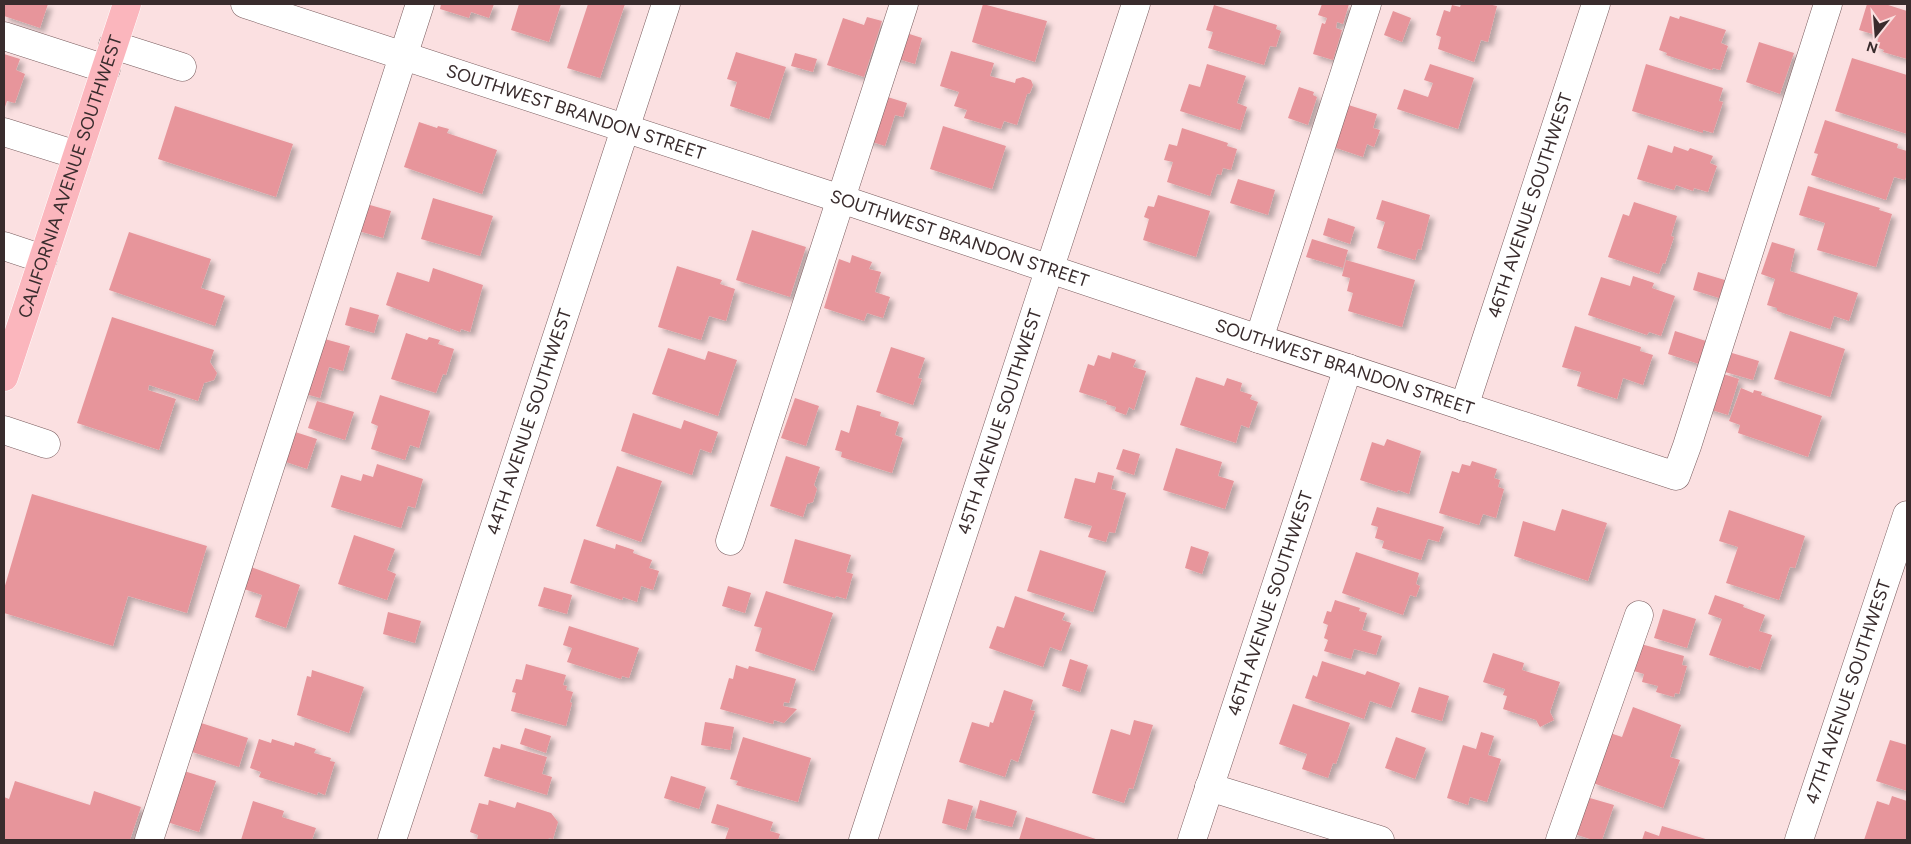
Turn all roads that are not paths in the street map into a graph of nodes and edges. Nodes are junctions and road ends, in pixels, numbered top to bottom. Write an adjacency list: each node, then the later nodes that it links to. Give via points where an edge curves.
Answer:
1 (127, 4): 11 (main road, CALIFORNIA AVENUE SOUTHWEST)
2 (245, 4): 12 (street, SOUTHWEST BRANDON STREET)
3 (420, 4): 12 (street)
4 (666, 4): 14 (street, 44TH AVENUE SOUTHWEST)
5 (904, 4): 17 (street)
6 (1136, 4): 20 (street, 45TH AVENUE SOUTHWEST)
7 (1367, 4): 21 (street)
8 (1596, 4): 24 (street, 46TH AVENUE SOUTHWEST)
9 (1828, 4): 24 (street, SOUTHWEST BRANDON STREET, via 1676,476)
10 (4, 36): 11 (street)
11 (110, 57): 13 (street); 16 (main road, CALIFORNIA AVENUE SOUTHWEST)
12 (404, 57): 14 (street, SOUTHWEST BRANDON STREET); 31 (street)
13 (182, 67)
14 (626, 128): 17 (street, SOUTHWEST BRANDON STREET); 32 (street, 44TH AVENUE SOUTHWEST)
15 (4, 132): 16 (street)
16 (77, 155): 19 (main road, CALIFORNIA AVENUE SOUTHWEST)
17 (841, 199): 20 (street, SOUTHWEST BRANDON STREET); 28 (street)
18 (4, 246): 19 (street)
19 (42, 259): 23 (main road, CALIFORNIA AVENUE SOUTHWEST)
20 (1051, 269): 21 (street, SOUTHWEST BRANDON STREET); 33 (street, 45TH AVENUE SOUTHWEST)
21 (1260, 339): 22 (street, SOUTHWEST BRANDON STREET)
22 (1348, 368): 24 (street, SOUTHWEST BRANDON STREET); 30 (street, 46TH AVENUE SOUTHWEST)
23 (4, 377)
24 (1464, 407)
25 (4, 430): 26 (street)
26 (46, 444)
27 (1907, 515): 37 (street, 47TH AVENUE SOUTHWEST)
28 (730, 541)
29 (1639, 615): 36 (street)
30 (1209, 787): 34 (street, 46TH AVENUE SOUTHWEST); 35 (street)
31 (149, 840)
32 (392, 840)
33 (864, 840)
34 (1192, 840)
35 (1380, 840)
36 (1560, 840)
37 (1799, 840)

